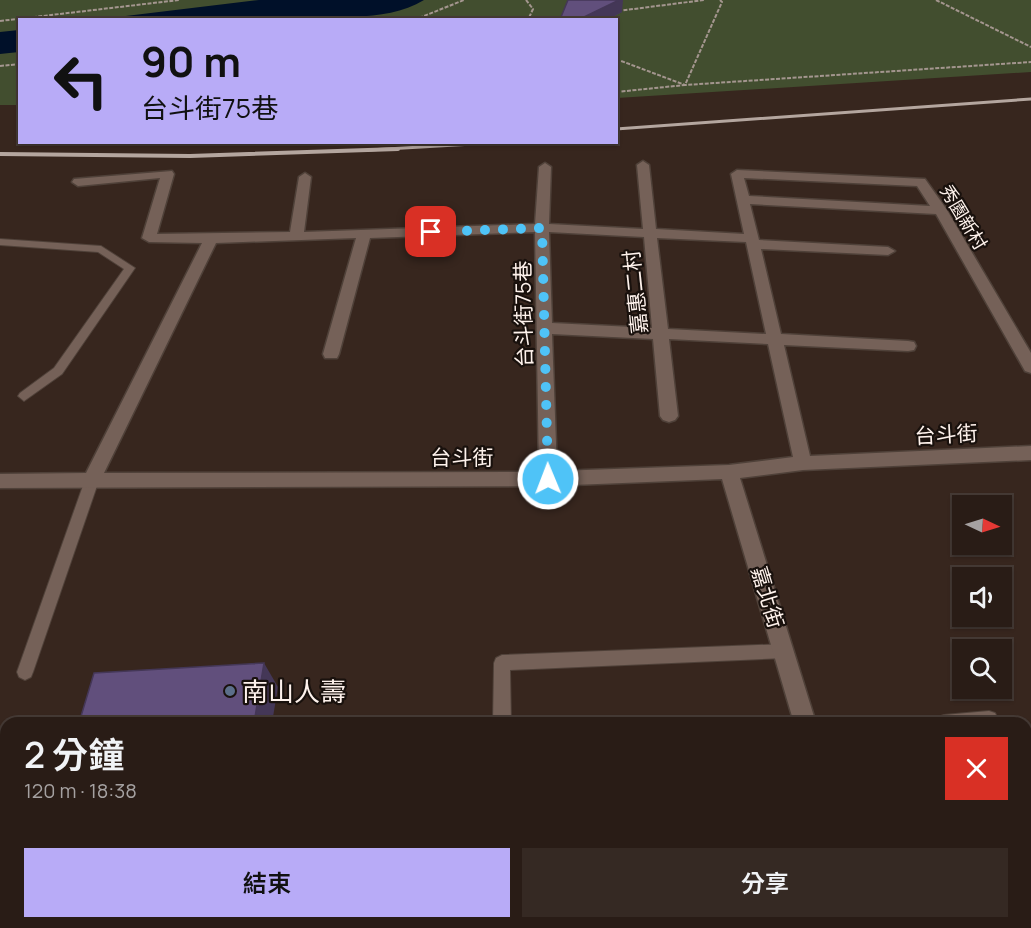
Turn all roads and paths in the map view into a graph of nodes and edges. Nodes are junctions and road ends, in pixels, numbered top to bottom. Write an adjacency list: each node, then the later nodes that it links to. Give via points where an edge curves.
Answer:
1 (179, 0): 8 (path)
2 (464, 0): 9 (path)
3 (526, 0): 10 (path, via 533,9)
4 (704, 0): 7 (path)
5 (720, 0): 18 (path)
6 (936, 0): 13 (path)
7 (617, 11)
8 (26, 18)
9 (419, 18)
10 (529, 18)
11 (18, 19): 12 (path)
12 (0, 21)
13 (1031, 47)
14 (618, 60): 18 (path)
15 (1031, 62): 18 (path)
16 (18, 64): 17 (path)
17 (0, 66)
18 (685, 85): 19 (path)
19 (618, 92)
20 (643, 165): 28 (street, 嘉惠二村)
21 (545, 167): 26 (street, 台斗街75巷)
22 (305, 177): 29 (street)
23 (78, 182): 30 (street, via 168,174 149,238)
24 (743, 200): 25 (street); 25 (street, 秀園新村, via 737,174 921,182); 31 (street)
25 (940, 210): 39 (street, 秀園新村)
26 (542, 228): 27 (street); 28 (street); 34 (street, 台斗街75巷)
27 (364, 234): 29 (street); 38 (street)
28 (650, 234): 31 (street); 35 (street, 嘉惠二村)
29 (296, 237): 30 (street)
30 (211, 239): 46 (street)
31 (752, 241): 33 (street); 36 (street)
32 (0, 242): 40 (lane, via 101,249 130,268 58,371)
33 (888, 250)
34 (545, 328): 35 (street); 45 (street, 台斗街75巷)
35 (661, 335): 36 (street); 41 (street, 嘉惠二村)
36 (774, 340): 37 (street); 43 (street)
37 (908, 346)
38 (331, 354)
39 (1031, 367)
40 (24, 396)
41 (669, 416)
42 (1031, 453): 43 (street, 台斗街)
43 (803, 463): 44 (street, 台斗街)
44 (729, 472): 45 (street, 台斗街); 48 (street, 嘉北街)
45 (548, 479): 46 (street, 台斗街)
46 (92, 480): 47 (street, 台斗街); 49 (lane)
47 (0, 481)
48 (785, 651): 50 (lane, via 502,663); 51 (street, 嘉北街)
49 (25, 672)
50 (502, 717)
51 (803, 717)

